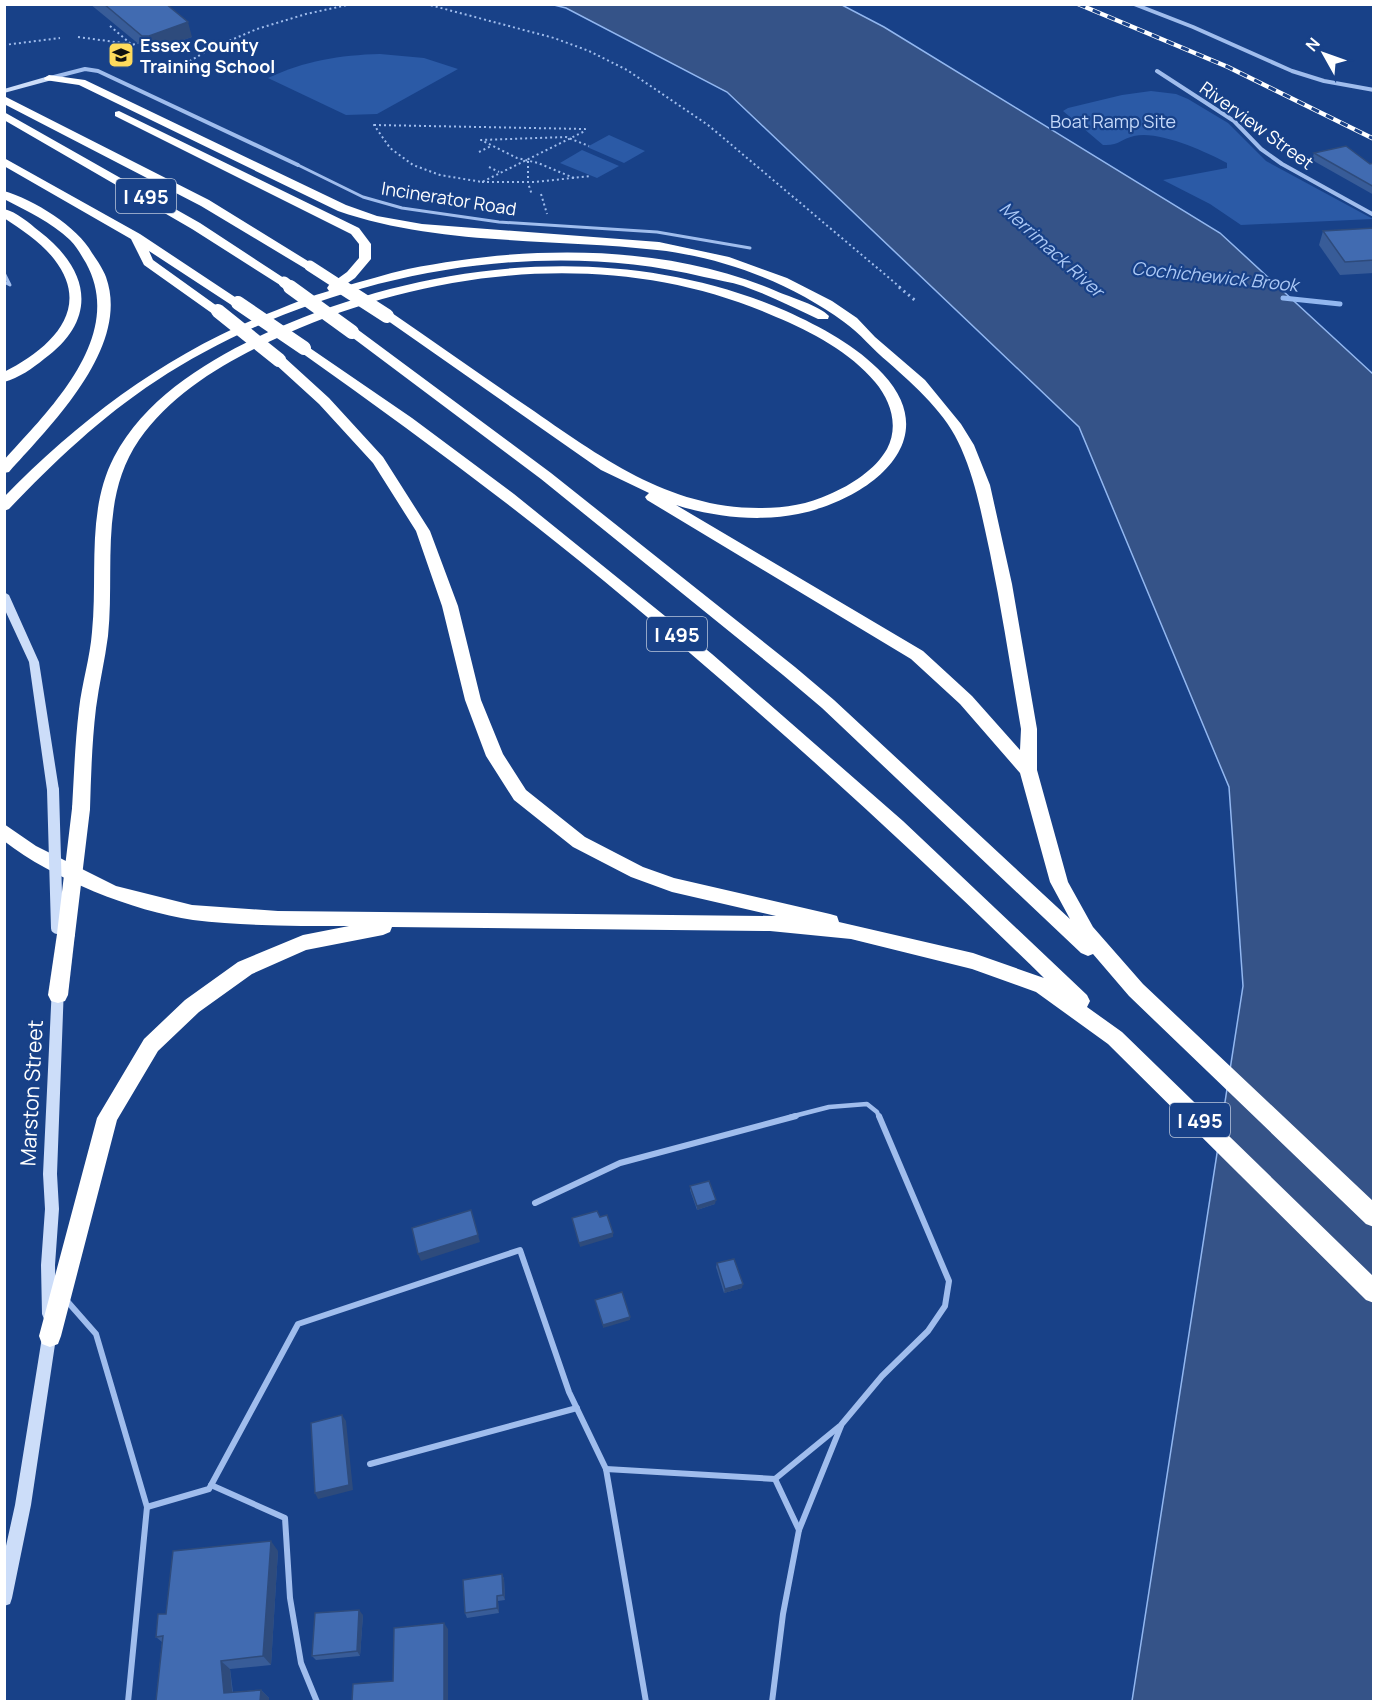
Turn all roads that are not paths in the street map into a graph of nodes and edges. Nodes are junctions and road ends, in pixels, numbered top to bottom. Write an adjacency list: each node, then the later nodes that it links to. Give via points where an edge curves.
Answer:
1 (1134, 4): 4 (street, via 1292,71)
2 (1157, 71): 12 (street, Riverview Street, via 1228,117 1282,164)
3 (49, 78): 5 (main road); 9 (street, Incinerator Road, via 80,70 98,71); 17 (highway, via 355,231 364,244 365,260); 18 (highway, via 81,82 342,208 374,219 422,228 659,246 725,260 783,281 827,304 852,321)
4 (1374, 90)
5 (4, 91)
6 (9, 101): 20 (highway, bridge, via 205,203 310,266)
7 (4, 115): 32 (highway, I 495, bridge, via 176,214 284,282 546,476 789,671 1042,904)
8 (4, 161): 13 (highway, I 495)
9 (297, 165): 14 (lane, Incinerator Road, via 363,197 402,208 499,222 657,232)
10 (4, 194): 21 (highway, via 49,218 82,246 101,274 104,306 98,346 75,388)
11 (4, 212): 19 (highway, via 41,238 64,263 76,293 73,321 48,351)
12 (1374, 215)
13 (136, 237): 28 (highway, bridge, via 148,262 279,360 324,401 378,460 423,531 450,606 472,700 495,756 520,795 579,842 637,872 672,885 824,918); 33 (highway, I 495, bridge, via 389,408 639,602 837,771 1026,948)
14 (750, 248)
15 (4, 273): 16 (lane, via 10,285)
16 (4, 282)
17 (321, 296): 18 (highway, via 469,263 533,257 610,259 731,279 788,298); 22 (highway, via 214,342 143,384 69,441)
18 (870, 340): 24 (highway, via 920,383 954,424 983,485 1029,729)
19 (4, 378)
20 (597, 461): 24 (highway, via 667,507 917,655 966,700); 27 (highway, bridge, via 690,504 758,513 792,510 850,491 884,465 900,435 900,415 895,399 874,372 848,350 760,304 694,285 628,274 552,270 449,279 345,306 256,343 219,362 177,392 137,434 121,459 107,505 99,638 87,713 81,808)
21 (4, 469)
22 (4, 506)
23 (4, 595): 27 (main road, bridge, via 34,662 53,790)
24 (1028, 770): 31 (highway, via 1059,882 1086,932 1136,990)
25 (4, 831): 26 (highway, via 30,851 112,892 192,912 278,918)
26 (422, 920): 28 (highway, via 770,923); 34 (highway, via 303,943 245,968 192,1006 151,1044 107,1118)
27 (61, 931): 29 (highway)
28 (850, 931): 33 (highway, via 973,961 1043,986 1115,1038)
29 (58, 995): 35 (main road, Marston Street, via 50,1174)
30 (535, 1203): 37 (lane, via 620,1163 829,1107 867,1104 877,1113 949,1281 945,1306 928,1330)
31 (1374, 1217)
32 (1374, 1225)
33 (1374, 1292)
34 (61, 1294): 35 (highway); 42 (lane, via 96,1334)
35 (50, 1336): 44 (main road, Marston Street)
36 (577, 1408): 38 (lane); 39 (lane); 41 (lane, via 520,1250 298,1324)
37 (841, 1425): 40 (lane); 43 (lane)
38 (370, 1464)
39 (606, 1469): 40 (lane); 47 (lane)
40 (775, 1479): 43 (lane)
41 (210, 1485): 42 (lane, via 208,1489); 46 (lane, via 285,1518 290,1598 301,1663)
42 (147, 1507): 45 (lane)
43 (799, 1530): 48 (lane)
44 (4, 1598)
45 (128, 1701)
46 (317, 1701)
47 (646, 1701)
48 (772, 1701)

